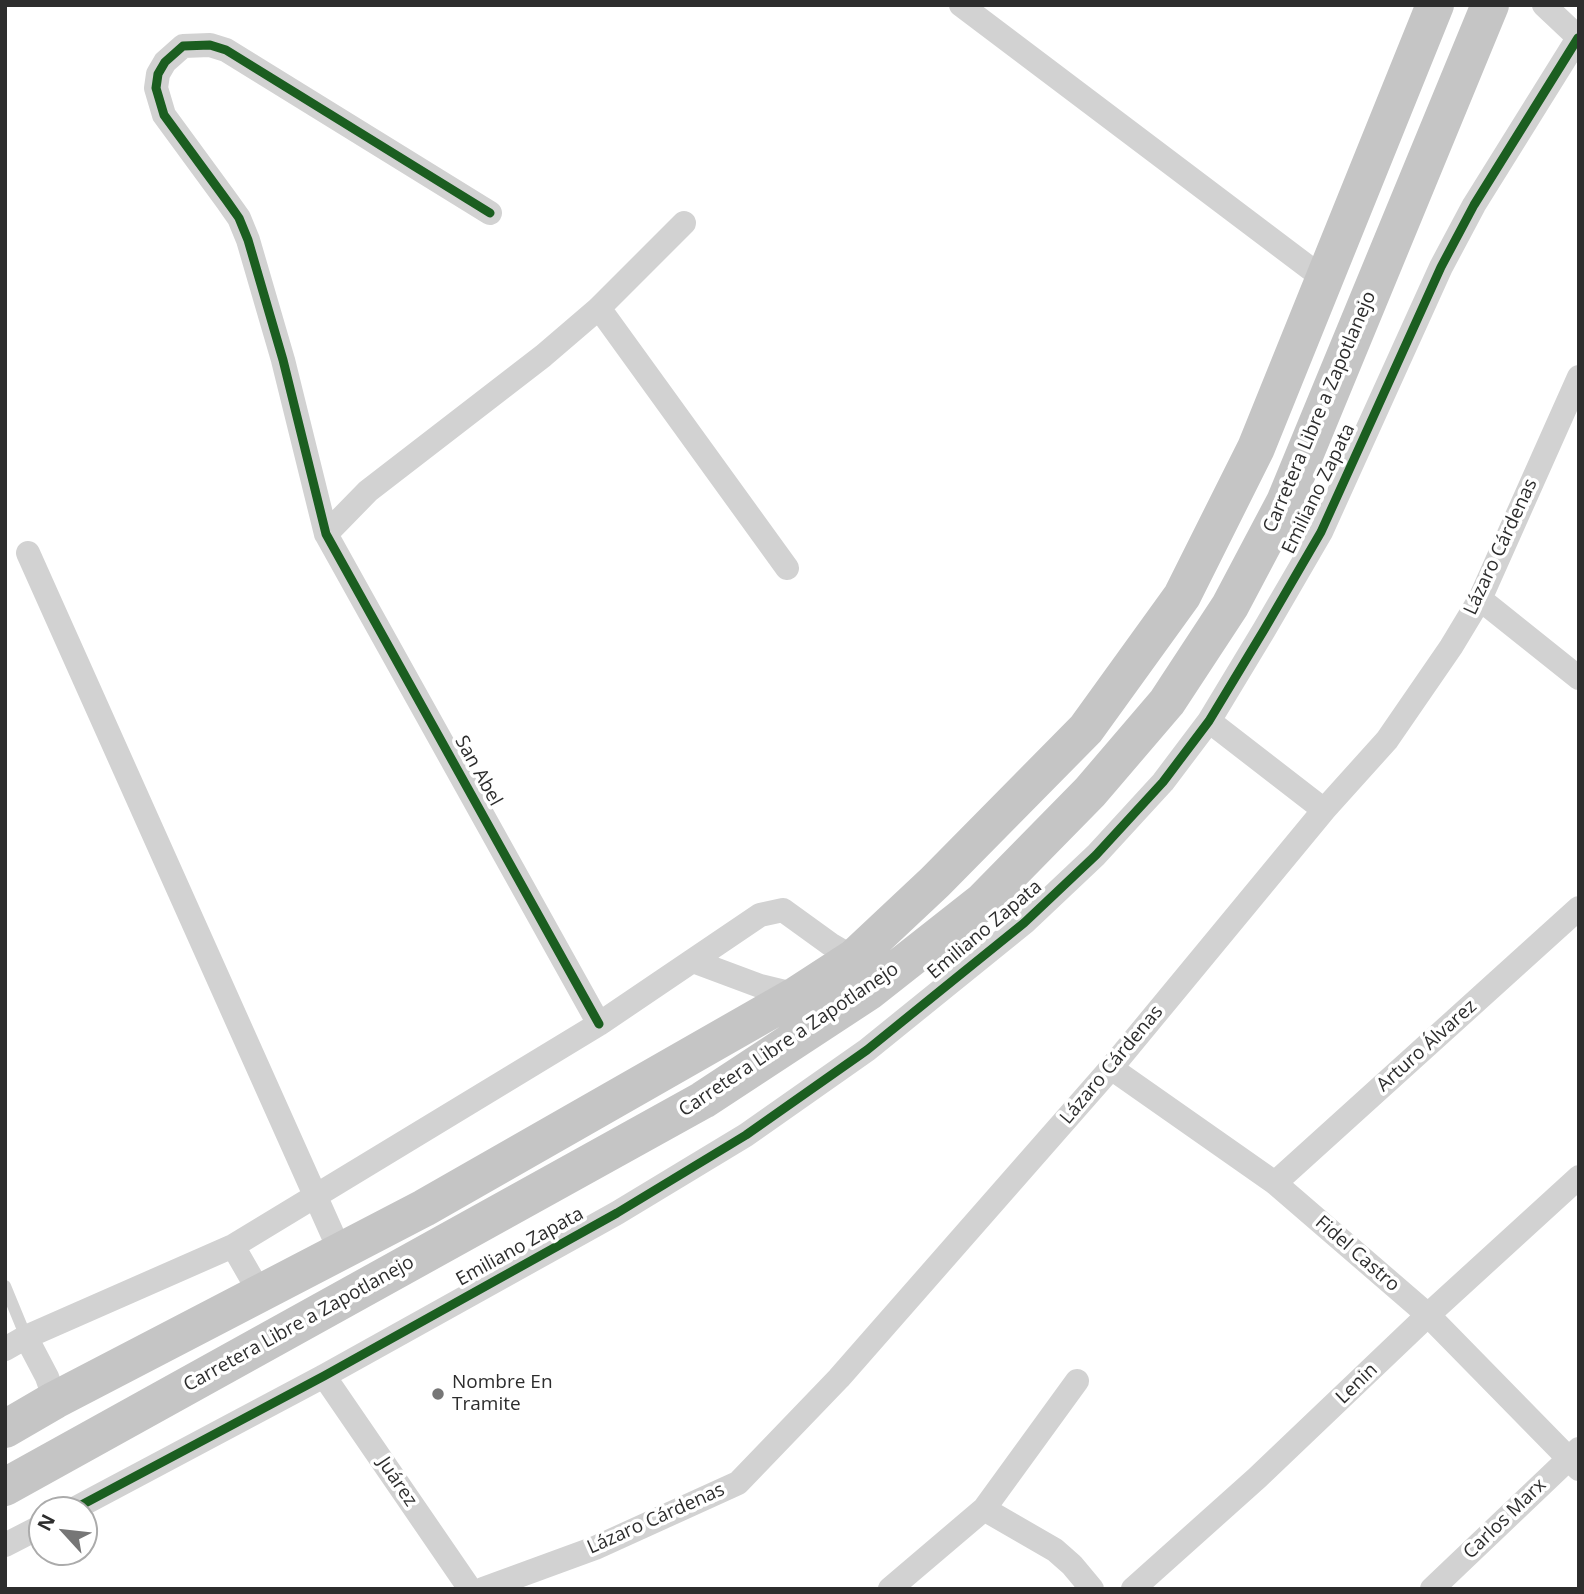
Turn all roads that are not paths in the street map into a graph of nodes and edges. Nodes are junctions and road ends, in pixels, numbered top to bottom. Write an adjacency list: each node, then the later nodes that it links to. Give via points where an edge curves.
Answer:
1 (961, 5): 8 (street)
2 (1435, 5): 8 (main road, Carretera Libre a Zapotlanejo)
3 (1490, 5): 38 (main road, Carretera Libre a Zapotlanejo, via 1285,502 1230,606 1167,702 1090,792 982,902 869,991 702,1100)
4 (1544, 5): 5 (street)
5 (1578, 38): 16 (street, Emiliano Zapata, via 1463,226 1321,531)
6 (490, 213): 11 (street, San Abel, via 226,50 183,46 165,62 156,88 164,115 228,201 248,240 284,360)
7 (684, 223): 9 (street)
8 (1324, 279): 19 (main road, Carretera Libre a Zapotlanejo, via 1256,448 1182,596 1086,729)
9 (599, 308): 11 (street, via 368,491); 13 (street)
10 (1579, 377): 14 (street, Lázaro Cárdenas)
11 (326, 534): 22 (street, San Abel)
12 (28, 553): 26 (street)
13 (787, 568)
14 (1480, 598): 15 (street); 17 (street, Lázaro Cárdenas, via 1387,740)
15 (1579, 678)
16 (1209, 721): 17 (street); 33 (street, Emiliano Zapata, via 1163,782 1096,855 1024,923 867,1049 746,1135 617,1213)
17 (1324, 810): 23 (street, Lázaro Cárdenas)
18 (1579, 908): 25 (street, Arturo Álvarez)
19 (854, 958): 20 (street, via 783,910 760,915); 21 (main road, Carretera Libre a Zapotlanejo)
20 (693, 961): 21 (street); 22 (street)
21 (797, 995): 28 (main road, Carretera Libre a Zapotlanejo)
22 (599, 1024): 26 (street)
23 (1111, 1068): 25 (street, Fidel Castro); 44 (street, Lázaro Cárdenas, via 839,1378 738,1483 595,1548)
24 (1579, 1177): 31 (street, Lenin)
25 (1275, 1183): 31 (street, Fidel Castro)
26 (314, 1196): 27 (street); 28 (street)
27 (233, 1246): 30 (street); 32 (street)
28 (340, 1251): 30 (main road, Carretera Libre a Zapotlanejo)
29 (5, 1286): 32 (lane)
30 (260, 1293): 35 (main road, Carretera Libre a Zapotlanejo)
31 (1428, 1315): 37 (street, Fidel Castro); 47 (street, Lenin)
32 (16, 1343): 35 (street, via 47,1377)
33 (324, 1376): 39 (street, Emiliano Zapata); 43 (street, Juárez)
34 (1077, 1381): 40 (street)
35 (55, 1400): 36 (main road, Carretera Libre a Zapotlanejo)
36 (5, 1429)
37 (1576, 1459): 48 (street, Carlos Marx)
38 (5, 1487)
39 (98, 1496)
40 (984, 1509): 45 (street); 46 (street, via 1055,1550)
41 (28, 1533): 42 (street)
42 (5, 1545)
43 (470, 1589)
44 (482, 1589)
45 (890, 1589)
46 (1092, 1589)
47 (1133, 1589)
48 (1432, 1589)

